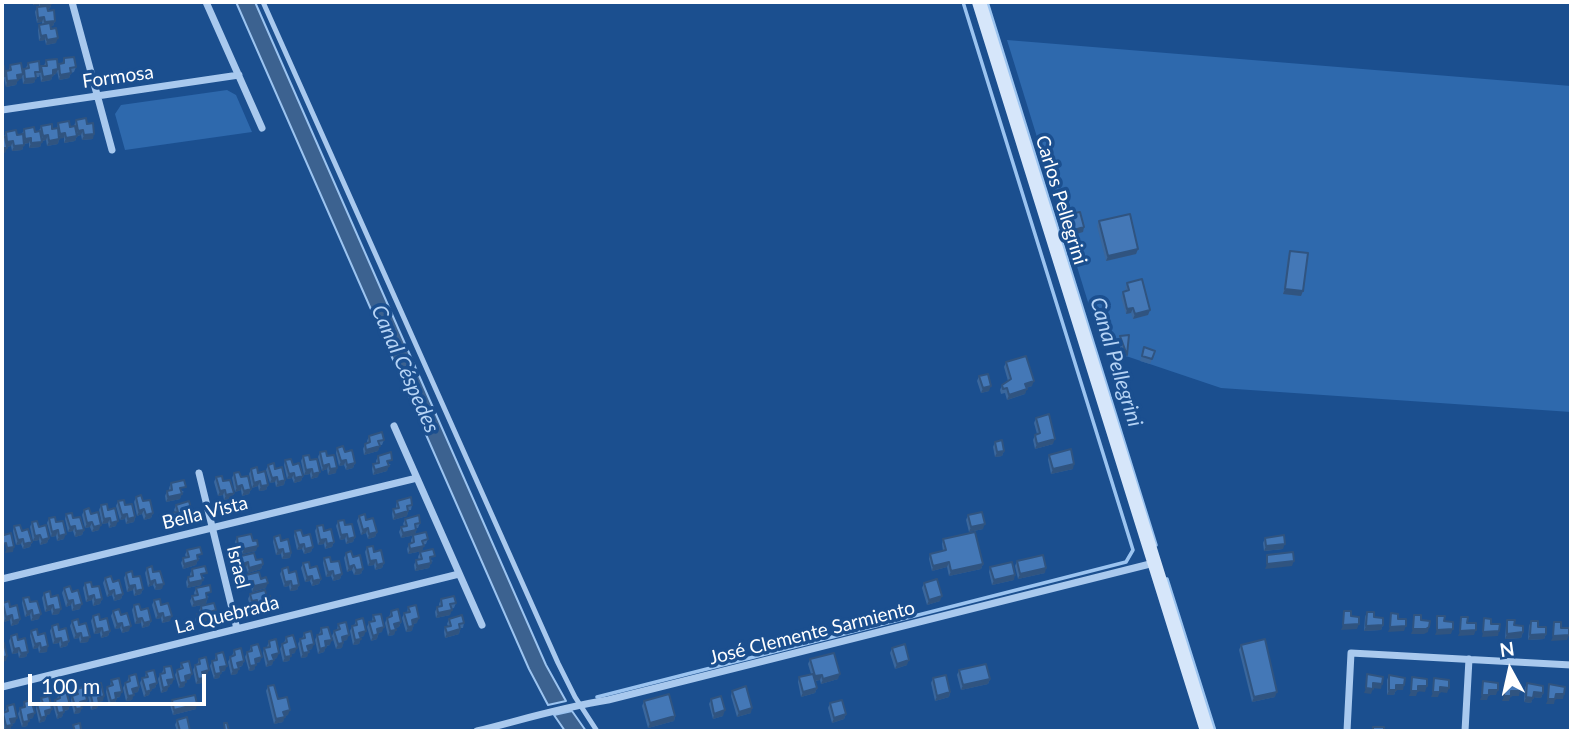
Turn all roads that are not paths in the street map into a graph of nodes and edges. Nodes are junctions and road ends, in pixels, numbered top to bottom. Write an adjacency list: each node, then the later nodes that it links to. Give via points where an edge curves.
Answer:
1 (72, 2): 6 (street)
2 (206, 2): 5 (street)
3 (263, 2): 22 (lane)
4 (979, 2): 14 (main road, Carlos Pellegrini)
5 (239, 75): 6 (street, Formosa); 8 (street)
6 (97, 96): 7 (street, Formosa); 9 (street)
7 (2, 110)
8 (262, 128)
9 (112, 150)
10 (394, 426): 12 (street)
11 (199, 472): 13 (street, Israel)
12 (416, 478): 13 (street, Bella Vista); 15 (street)
13 (212, 528): 16 (street, Bella Vista); 18 (street, Israel)
14 (1155, 563): 22 (street, José Clemente Sarmiento); 25 (main road, Carlos Pellegrini)
15 (459, 574): 17 (street); 18 (street, La Quebrada)
16 (2, 579)
17 (482, 625)
18 (237, 629): 21 (street, La Quebrada)
19 (1469, 659): 20 (street); 26 (street, via 1351,653); 27 (street)
20 (1571, 665)
21 (2, 687)
22 (579, 704): 23 (street, José Clemente Sarmiento); 24 (lane)
23 (477, 731)
24 (597, 731)
25 (1207, 731)
26 (1347, 731)
27 (1465, 731)

